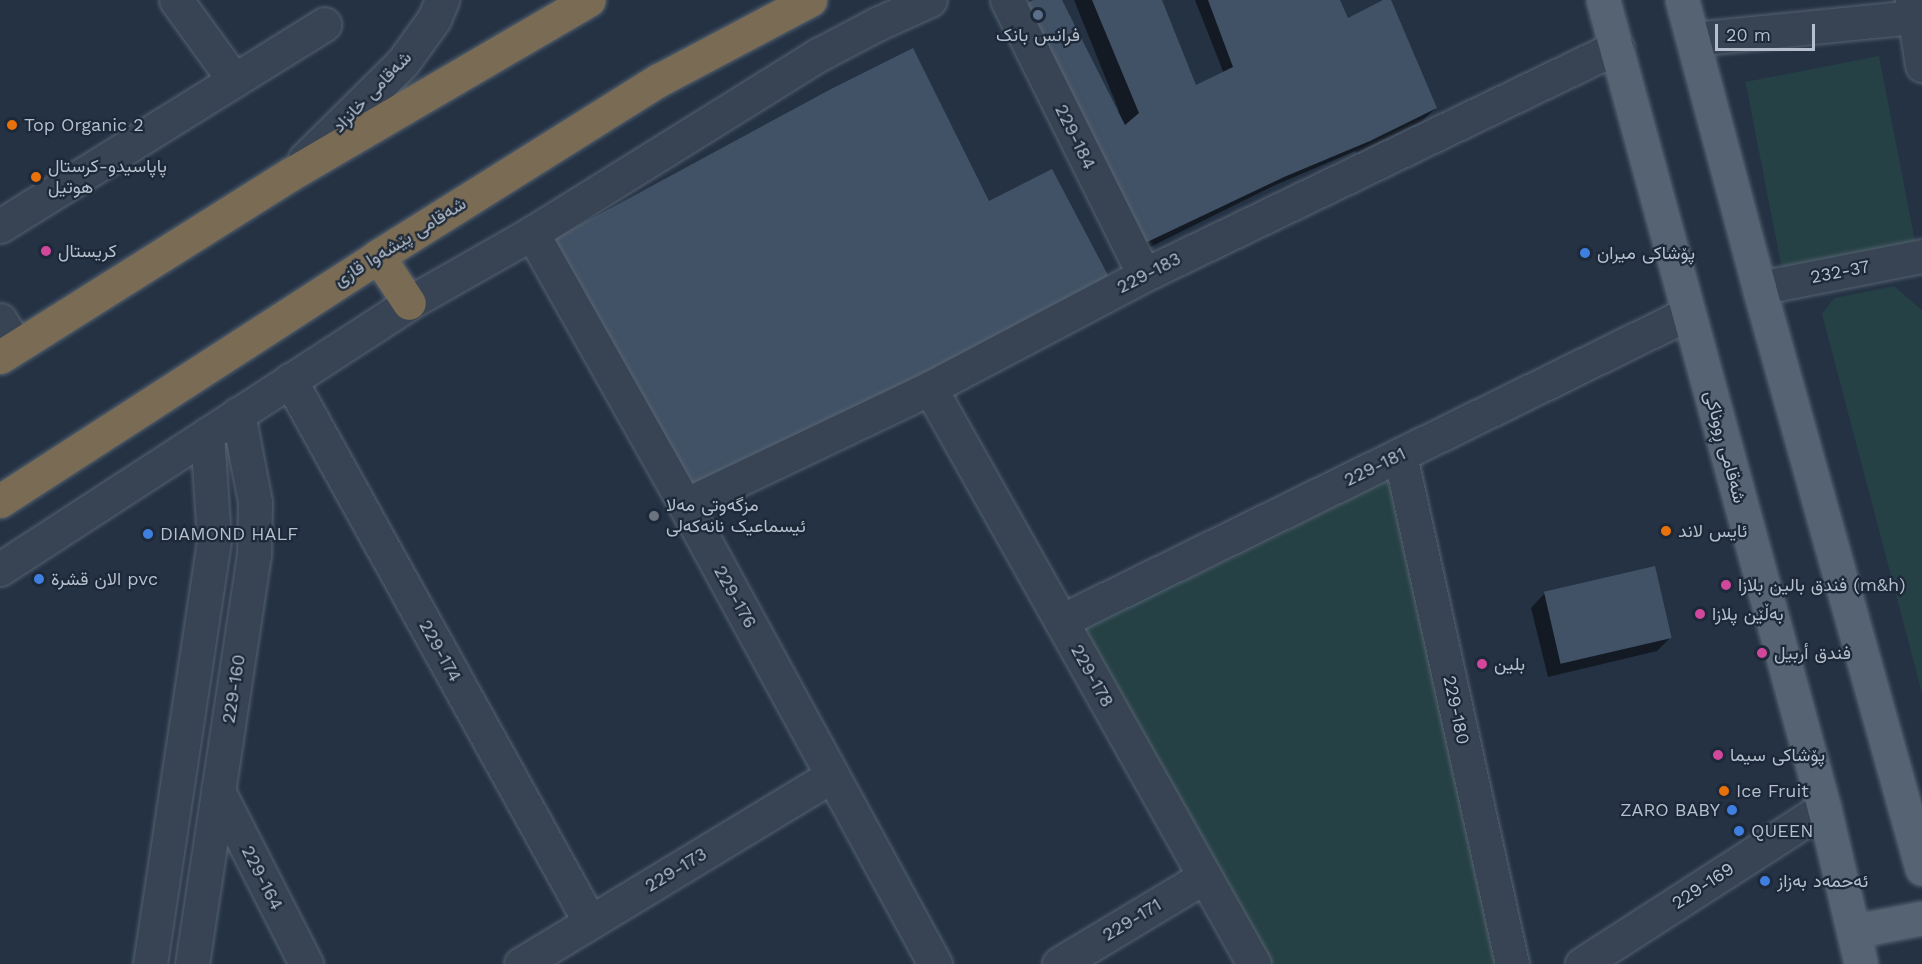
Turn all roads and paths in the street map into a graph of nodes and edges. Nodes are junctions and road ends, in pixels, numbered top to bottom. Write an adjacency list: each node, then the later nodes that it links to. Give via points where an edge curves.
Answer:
1 (176, 0): 14 (street)
2 (442, 0): 15 (street, شەقامی خانزاد, via 429,27 403,62)
3 (589, 0): 15 (highway)
4 (810, 0): 18 (highway, شەقامی پێشەوا قازی, via 659,80)
5 (930, 0): 17 (street, via 820,54)
6 (1007, 0): 20 (street, 229-184)
7 (1604, 0): 12 (main road, شەقامی ڕووناکی)
8 (1682, 0): 11 (main road)
9 (1913, 8): 11 (street); 13 (street)
10 (324, 24): 14 (street)
11 (1693, 39): 21 (main road)
12 (1617, 47): 20 (street, 229-183); 23 (main road, شەقامی ڕووناکی)
13 (1922, 65)
14 (234, 80): 16 (street)
15 (289, 175): 24 (highway)
16 (0, 226)
17 (532, 233): 22 (street); 31 (street, 229-176)
18 (378, 256): 22 (highway); 30 (highway, شەقامی پێشەوا قازی)
19 (1922, 256): 21 (street, 232-37)
20 (1144, 275): 26 (street, 229-183)
21 (1759, 288): 37 (main road)
22 (409, 303): 25 (street)
23 (1689, 313): 29 (street, 229-181); 36 (main road, شەقامی ڕووناکی)
24 (5, 341)
25 (290, 381): 27 (street); 40 (street, 229-174)
26 (930, 388): 31 (street, 229-183); 33 (street, 229-178)
27 (238, 414): 28 (street); 35 (street, 229-160, via 255,502 254,555)
28 (207, 434): 32 (street); 42 (street, via 214,539)
29 (1400, 455): 33 (street, 229-181); 49 (street, 229-180)
30 (0, 501)
31 (685, 506): 34 (street, 229-176)
32 (0, 569)
33 (1061, 621): 38 (street, 229-178)
34 (832, 776): 40 (street, 229-173); 46 (street, 229-176)
35 (218, 792): 43 (street, 229-160); 44 (street, 229-164)
36 (1824, 808): 41 (main road, شەقامی ڕووناکی); 50 (street, 229-169)
37 (1922, 869)
38 (1204, 877): 47 (street, 229-171); 48 (street, 229-178)
39 (1922, 918): 41 (main road)
40 (590, 922): 45 (street, 229-173)
41 (1855, 931): 51 (main road, شەقامی ڕووناکی)
42 (150, 964)
43 (192, 964)
44 (306, 964)
45 (521, 964)
46 (935, 964)
47 (1059, 964)
48 (1254, 964)
49 (1512, 964)
50 (1582, 964)
51 (1861, 964)

